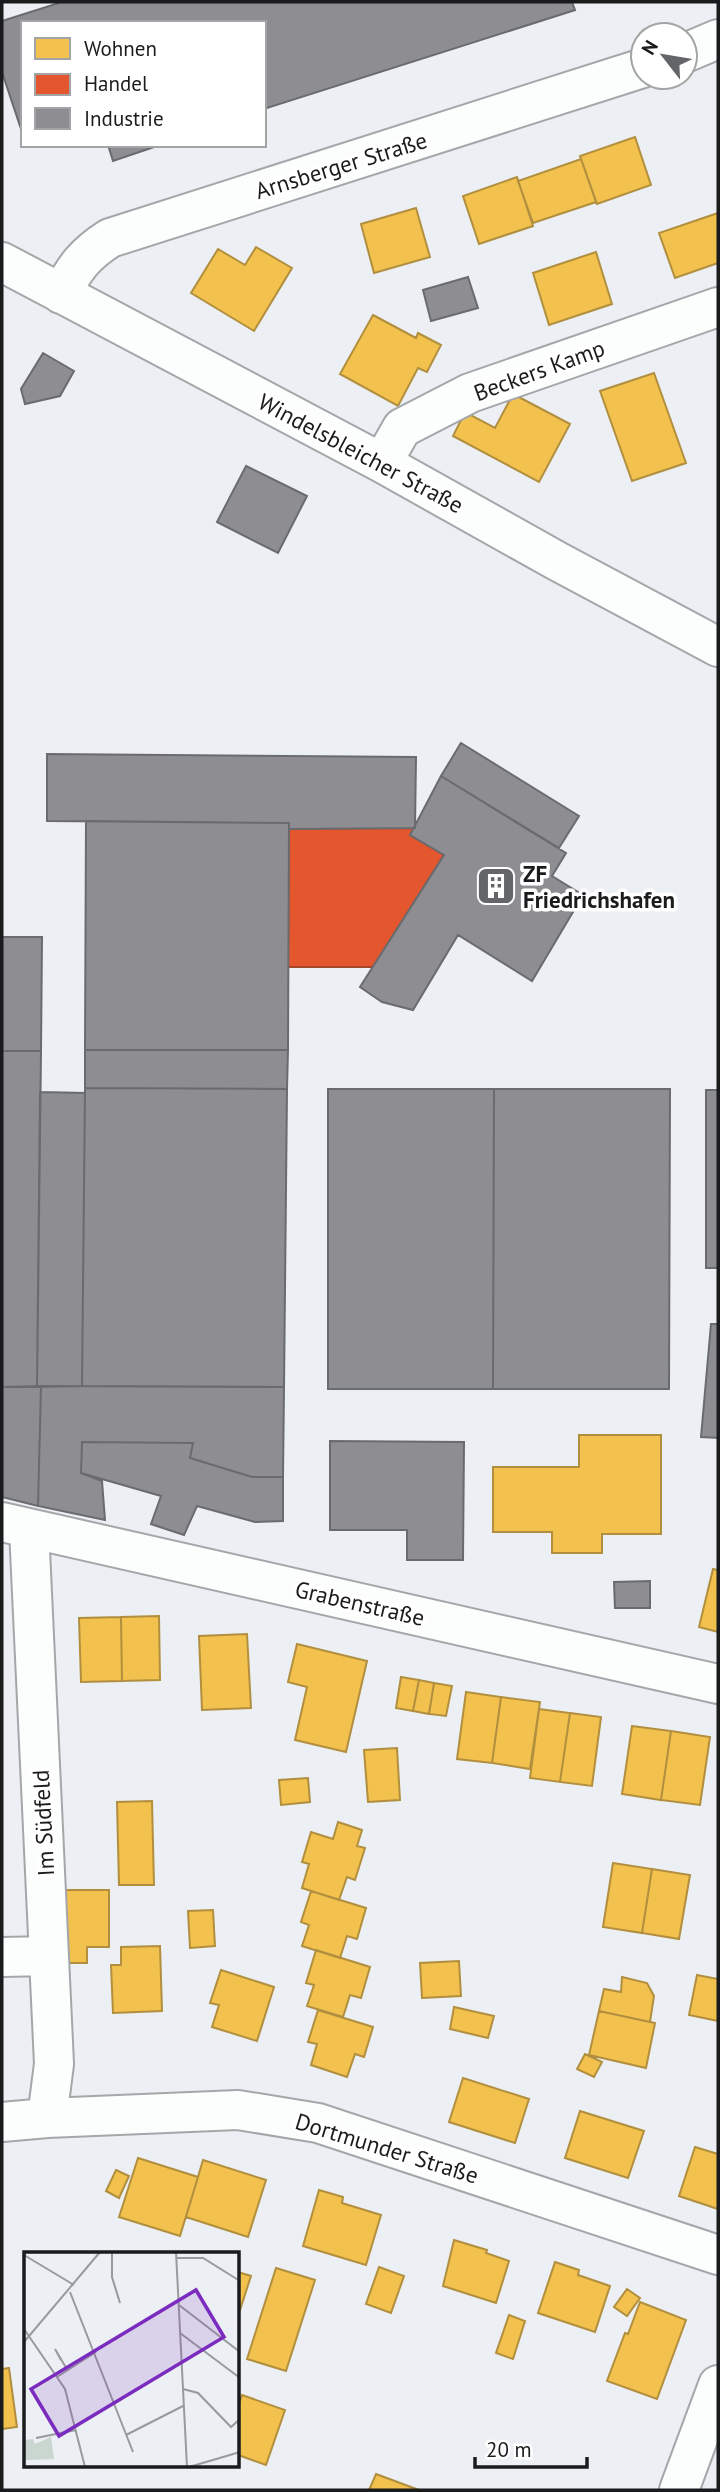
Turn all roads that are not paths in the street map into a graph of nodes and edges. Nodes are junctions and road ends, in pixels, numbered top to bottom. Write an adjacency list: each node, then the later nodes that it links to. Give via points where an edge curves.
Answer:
1 (718, 40): 2 (street)
2 (699, 47)
3 (629, 72): 5 (street, Arnsberger Straße, via 110,238 89,251)
4 (2, 262): 5 (street, Windelsbleicher Straße)
5 (61, 294): 7 (street, Windelsbleicher Straße)
6 (718, 307): 7 (street, Beckers Kamp, via 470,393 402,428)
7 (382, 463): 8 (street, Windelsbleicher Straße)
8 (718, 647)
9 (16, 1525): 10 (street, Grabenstraße); 11 (street, Im Südfeld)
10 (718, 1684)
11 (49, 1956): 12 (street); 13 (street, Im Südfeld, via 54,2064)
12 (2, 1957)
13 (47, 2118): 14 (street, Dortmunder Straße); 15 (street, Dortmunder Straße, via 238,2110 318,2123)
14 (2, 2122)
15 (718, 2255)
16 (718, 2385): 17 (street)
17 (678, 2490)

